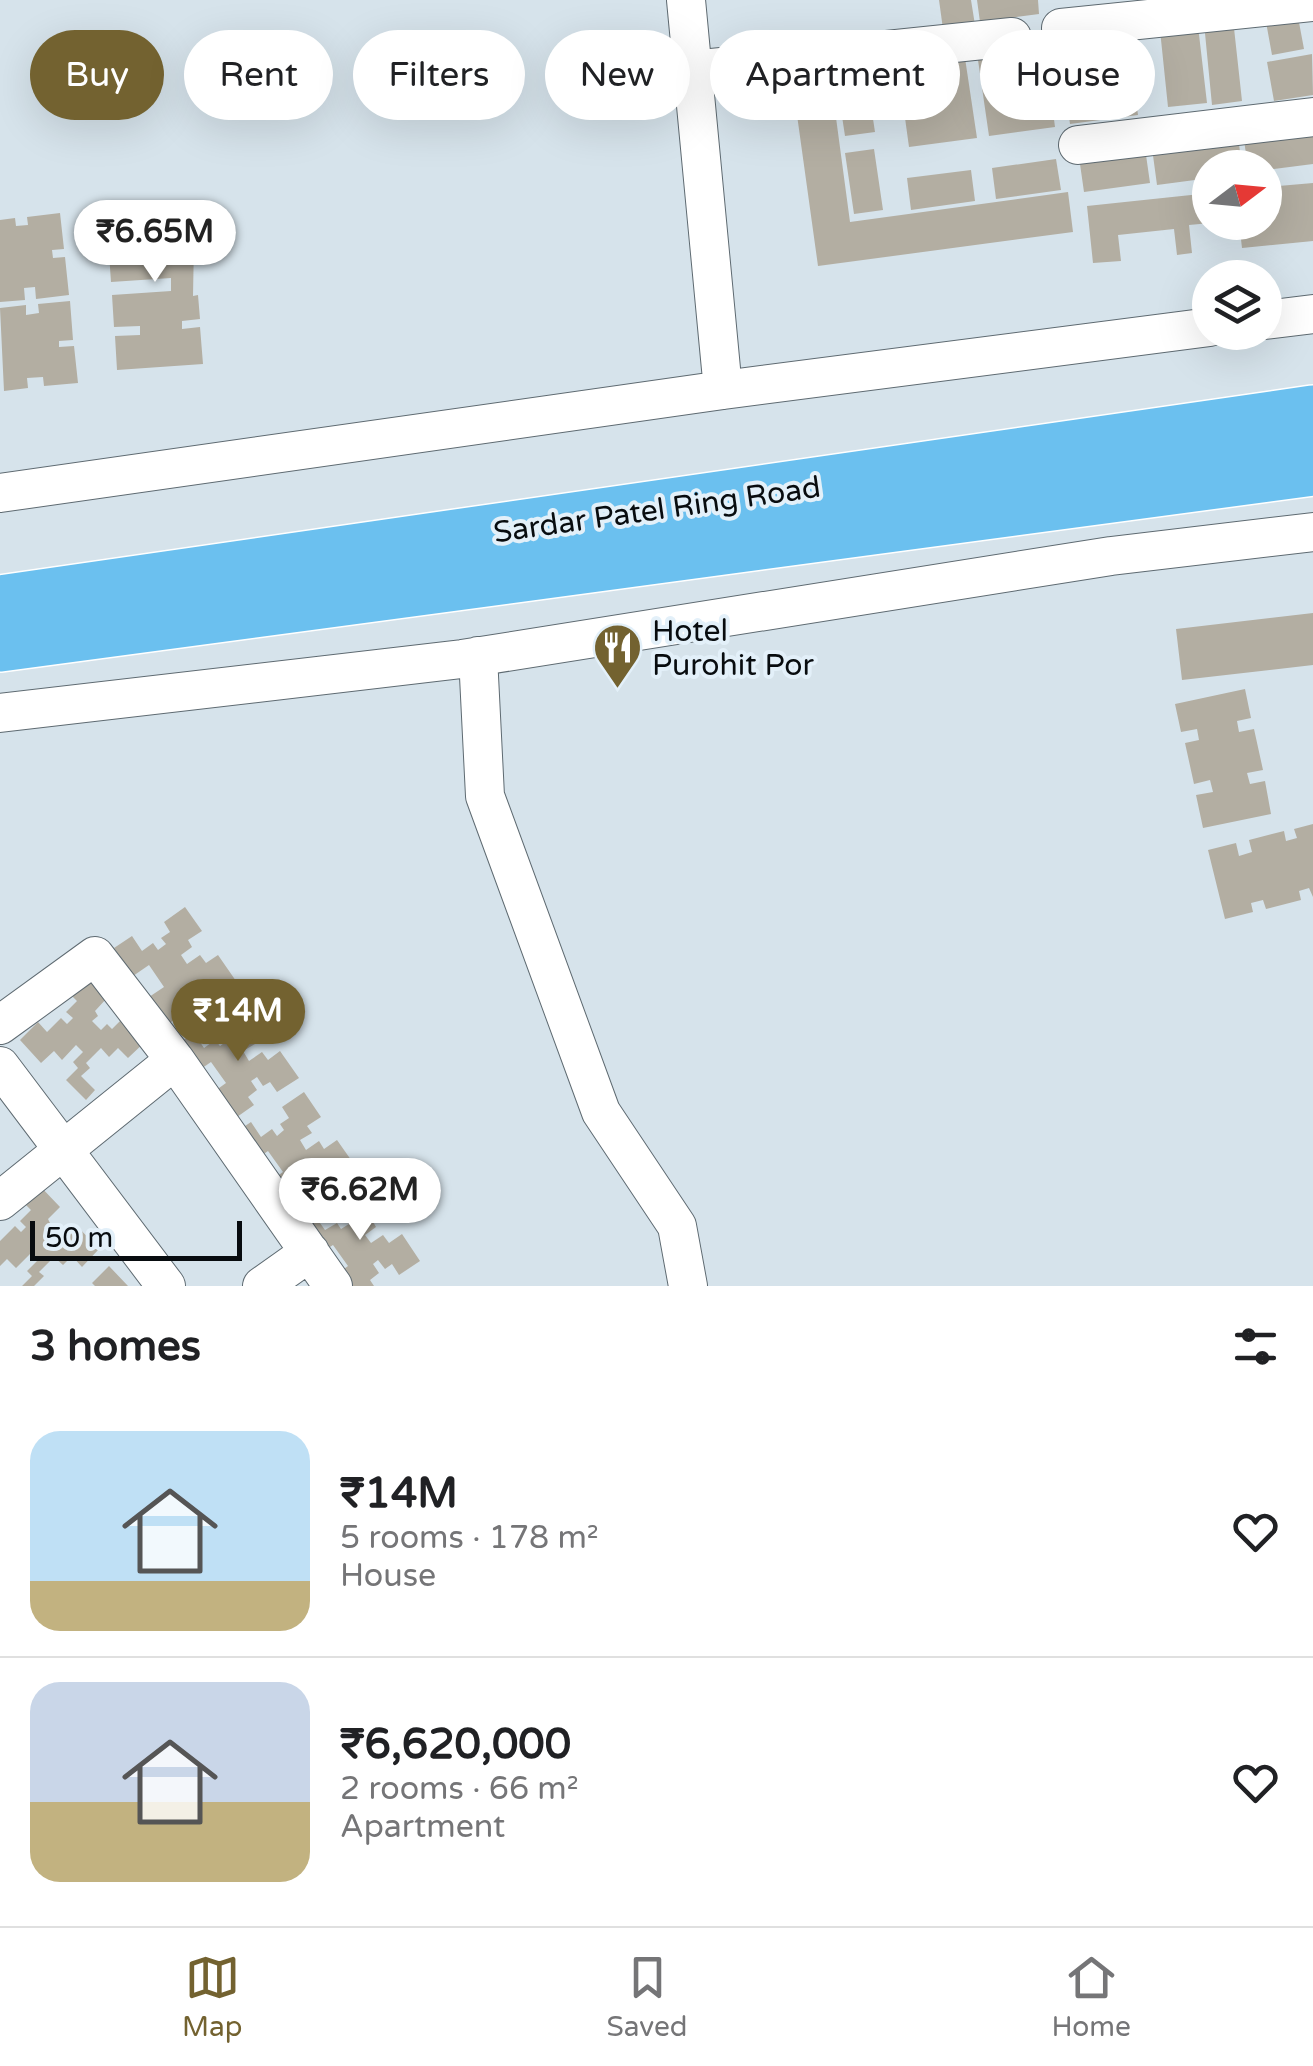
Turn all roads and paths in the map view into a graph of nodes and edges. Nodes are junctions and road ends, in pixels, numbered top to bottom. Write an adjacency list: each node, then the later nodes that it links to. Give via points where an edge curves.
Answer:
1 (686, 0): 5 (street)
2 (1313, 2): 3 (street)
3 (1061, 28)
4 (980, 40): 5 (street)
5 (692, 70): 11 (street)
6 (1313, 116): 7 (street)
7 (1078, 145)
8 (1313, 314): 9 (street)
9 (1282, 318)
10 (1192, 330): 11 (street)
11 (723, 390): 14 (street)
12 (1313, 414): 16 (highway, Sardar Patel Ring Road)
13 (1313, 468): 17 (highway, Sardar Patel Ring Road)
14 (0, 493)
15 (1313, 532): 18 (street, via 1111,556)
16 (0, 603)
17 (0, 644)
18 (478, 656): 19 (street); 29 (street, via 485,796 601,1112 677,1226)
19 (0, 713)
20 (0, 1025): 21 (street, via 95,956)
21 (174, 1060): 23 (street); 25 (street)
22 (0, 1066): 23 (street)
23 (60, 1150): 24 (street); 26 (street)
24 (0, 1201)
25 (310, 1252): 27 (street); 28 (street)
26 (166, 1286)
27 (262, 1286)
28 (333, 1286)
29 (688, 1286)

